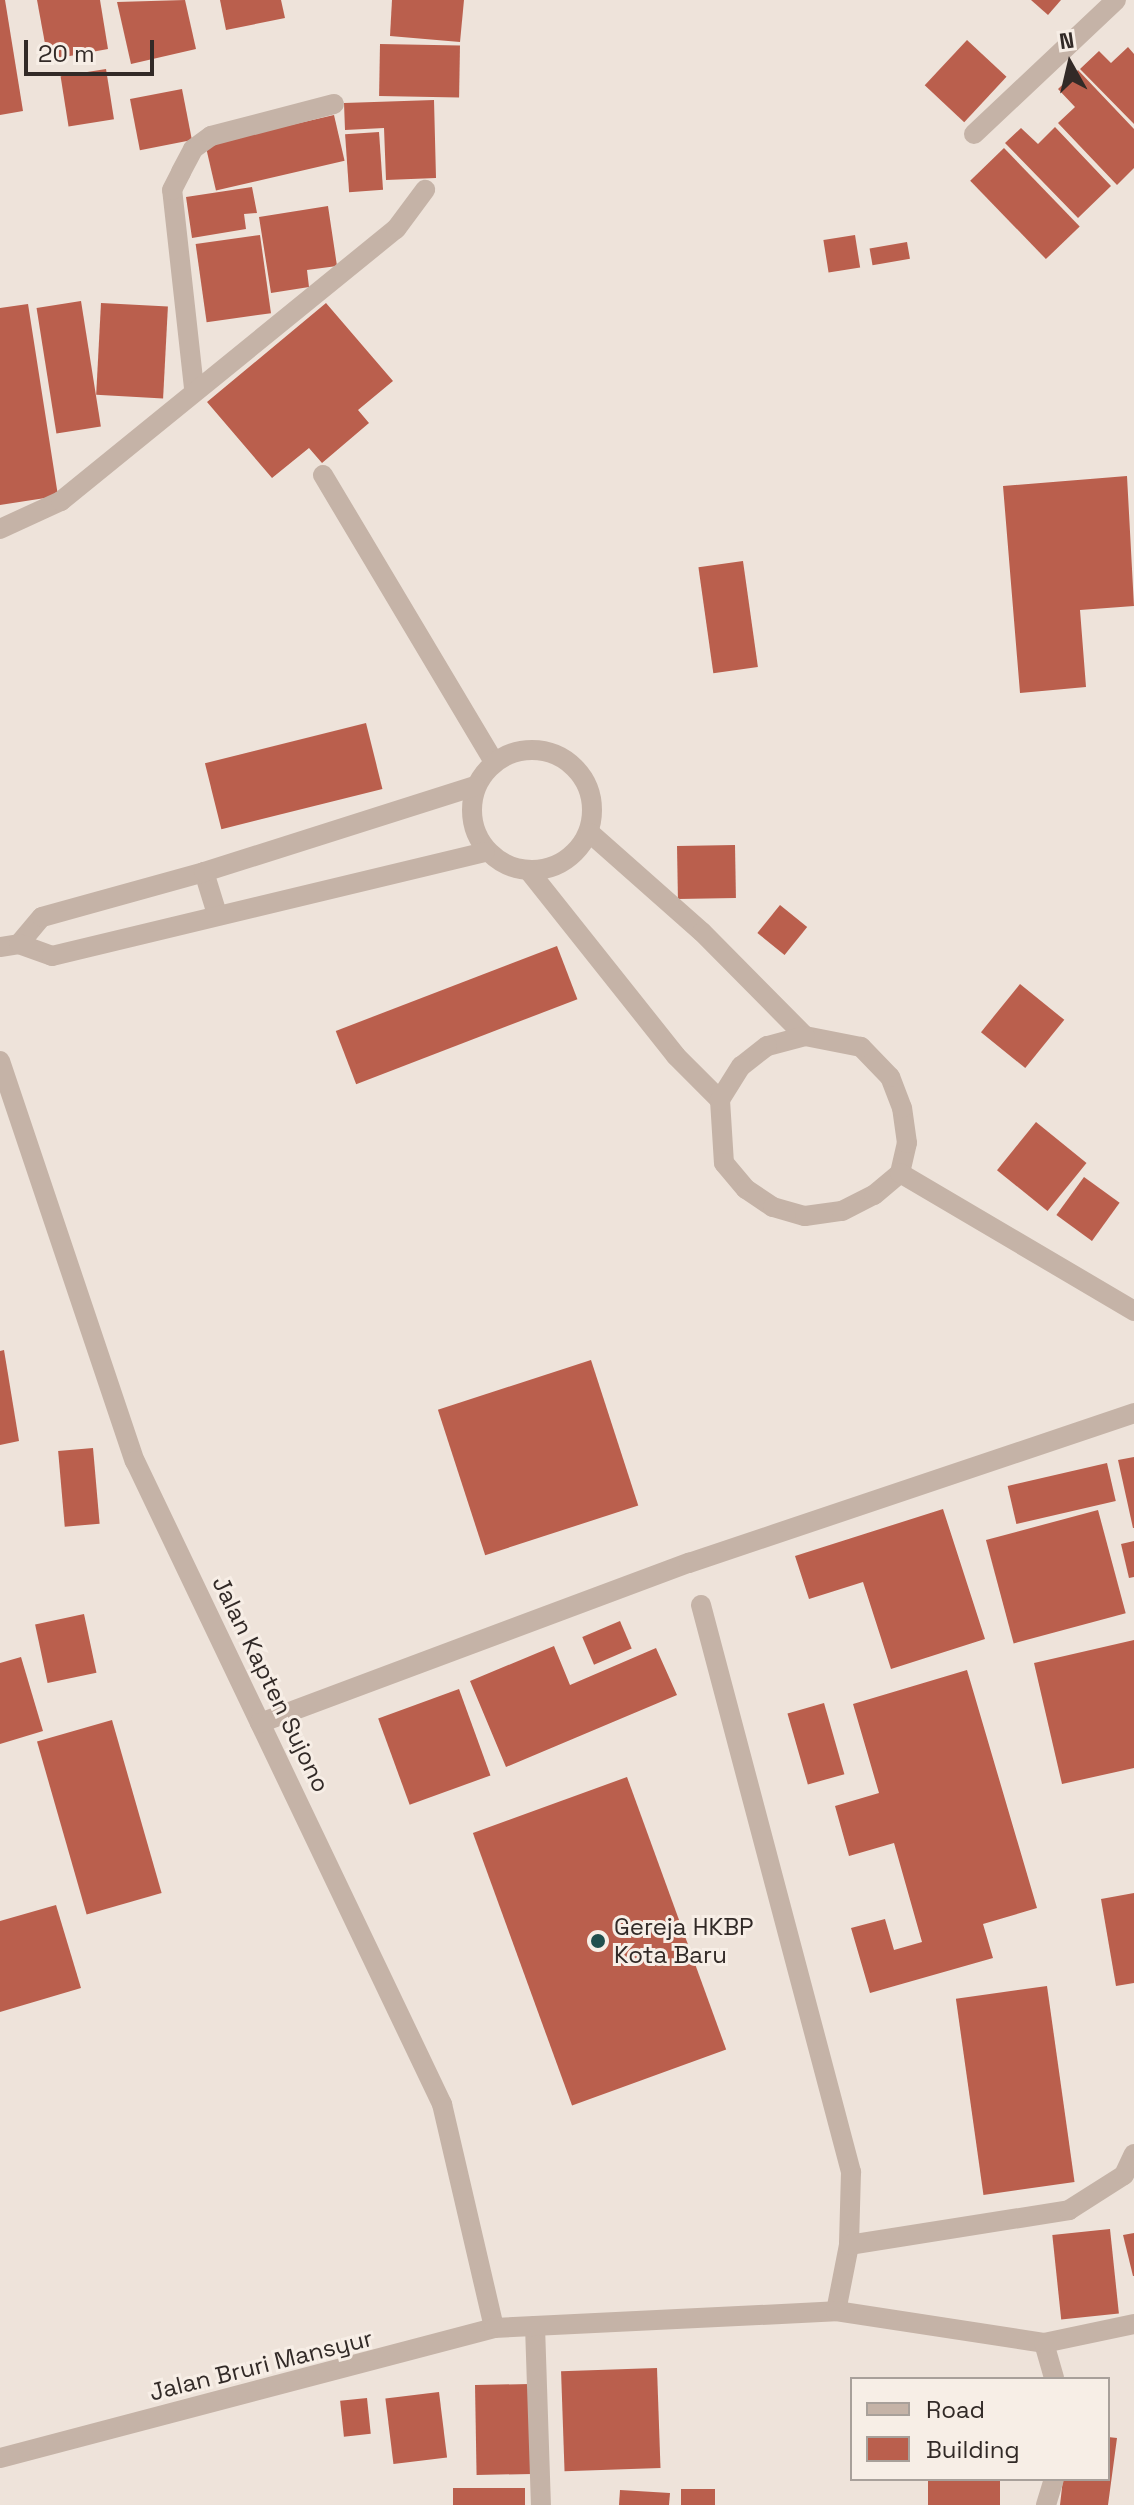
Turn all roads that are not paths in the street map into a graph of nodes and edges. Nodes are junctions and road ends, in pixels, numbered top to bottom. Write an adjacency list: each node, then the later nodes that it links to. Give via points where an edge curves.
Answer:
1 (1116, 0): 3 (street)
2 (334, 104): 5 (street, via 211,136 193,149 172,190)
3 (974, 134)
4 (425, 190): 5 (street, via 396,229)
5 (194, 388): 7 (street, via 61,501)
6 (323, 475): 8 (street)
7 (0, 529)
8 (493, 760): 9 (street); 10 (street, via 527,751 559,753 583,772 590,797)
9 (475, 786): 11 (street, via 475,814); 13 (street)
10 (590, 833): 12 (street, via 574,854); 16 (street, via 702,932)
11 (485, 852): 12 (street, via 505,867); 14 (street)
12 (529, 871): 18 (street, via 676,1056)
13 (204, 872): 14 (street); 15 (street, via 42,917)
14 (217, 914): 15 (street, via 52,956)
15 (10, 946)
16 (805, 1036): 18 (street, via 767,1046 741,1066); 19 (street, via 861,1047 890,1077 907,1143)
17 (0, 1061): 23 (street, Jalan Kapten Sujono, via 135,1461)
18 (720, 1100): 19 (street, via 724,1163 746,1189 773,1207 805,1216 842,1211 874,1195)
19 (900, 1173): 20 (street)
20 (1134, 1311)
21 (1134, 1413): 23 (street, via 689,1563)
22 (701, 1605): 25 (street, via 851,2172)
23 (260, 1723): 29 (street, Jalan Kapten Sujono, via 442,2104)
24 (1134, 2154): 25 (street, via 1124,2175 1069,2210)
25 (849, 2245): 26 (street)
26 (836, 2311): 28 (street, Jalan Bruri Mansyur); 30 (street, Jalan Bruri Mansyur)
27 (1134, 2324): 30 (street)
28 (535, 2326): 29 (street, Jalan Bruri Mansyur); 34 (street)
29 (494, 2328): 32 (street, Jalan Bruri Mansyur)
30 (1044, 2343): 31 (street)
31 (1053, 2377)
32 (0, 2458)
33 (1053, 2481): 35 (street)
34 (541, 2505)
35 (1046, 2505)

